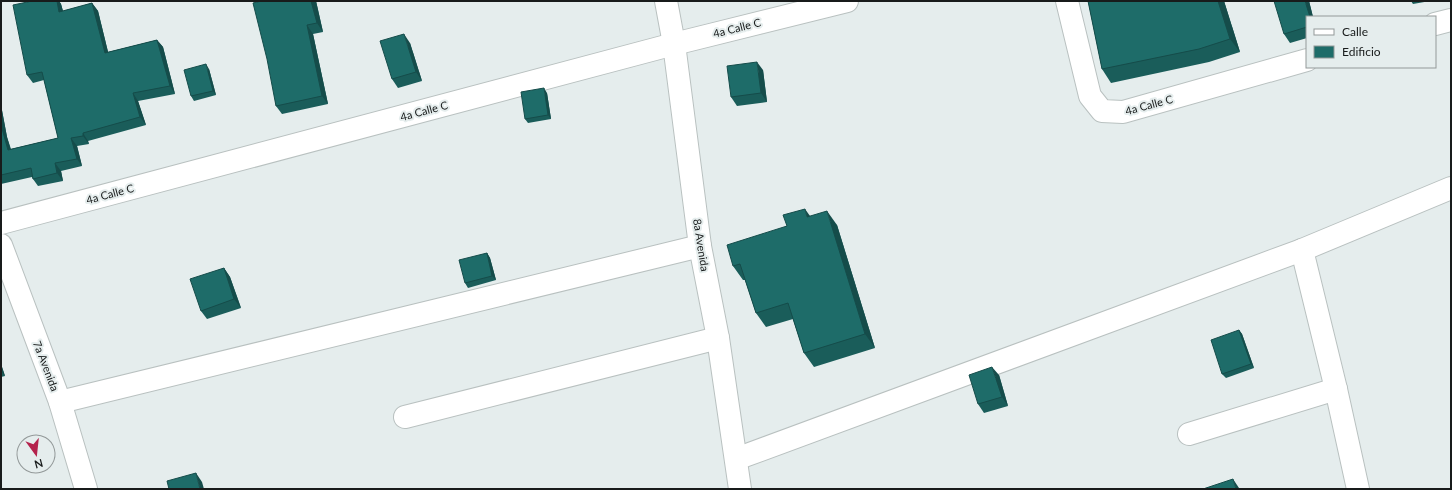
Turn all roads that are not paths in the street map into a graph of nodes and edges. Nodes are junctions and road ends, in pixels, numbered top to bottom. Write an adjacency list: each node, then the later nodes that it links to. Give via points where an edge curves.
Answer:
1 (666, 1): 6 (street, 8a Avenida)
2 (847, 1): 6 (street, 4a Calle C)
3 (1067, 1): 7 (street, 4a Calle C, via 1090,96 1102,111 1123,112)
4 (1451, 20): 5 (street)
5 (1436, 24)
6 (674, 44): 9 (street, 4a Calle C); 11 (street, 8a Avenida)
7 (1306, 60)
8 (1451, 188): 12 (street)
9 (1, 223)
10 (1, 245): 15 (street, 7a Avenida)
11 (700, 246): 13 (street, 8a Avenida); 15 (street)
12 (1302, 250): 14 (street); 18 (street)
13 (718, 338): 16 (street); 18 (street, 8a Avenida)
14 (1336, 389): 17 (street); 21 (street)
15 (60, 402): 19 (street, 7a Avenida)
16 (405, 417)
17 (1189, 434)
18 (736, 459): 20 (street, 8a Avenida)
19 (86, 489)
20 (740, 489)
21 (1358, 489)

